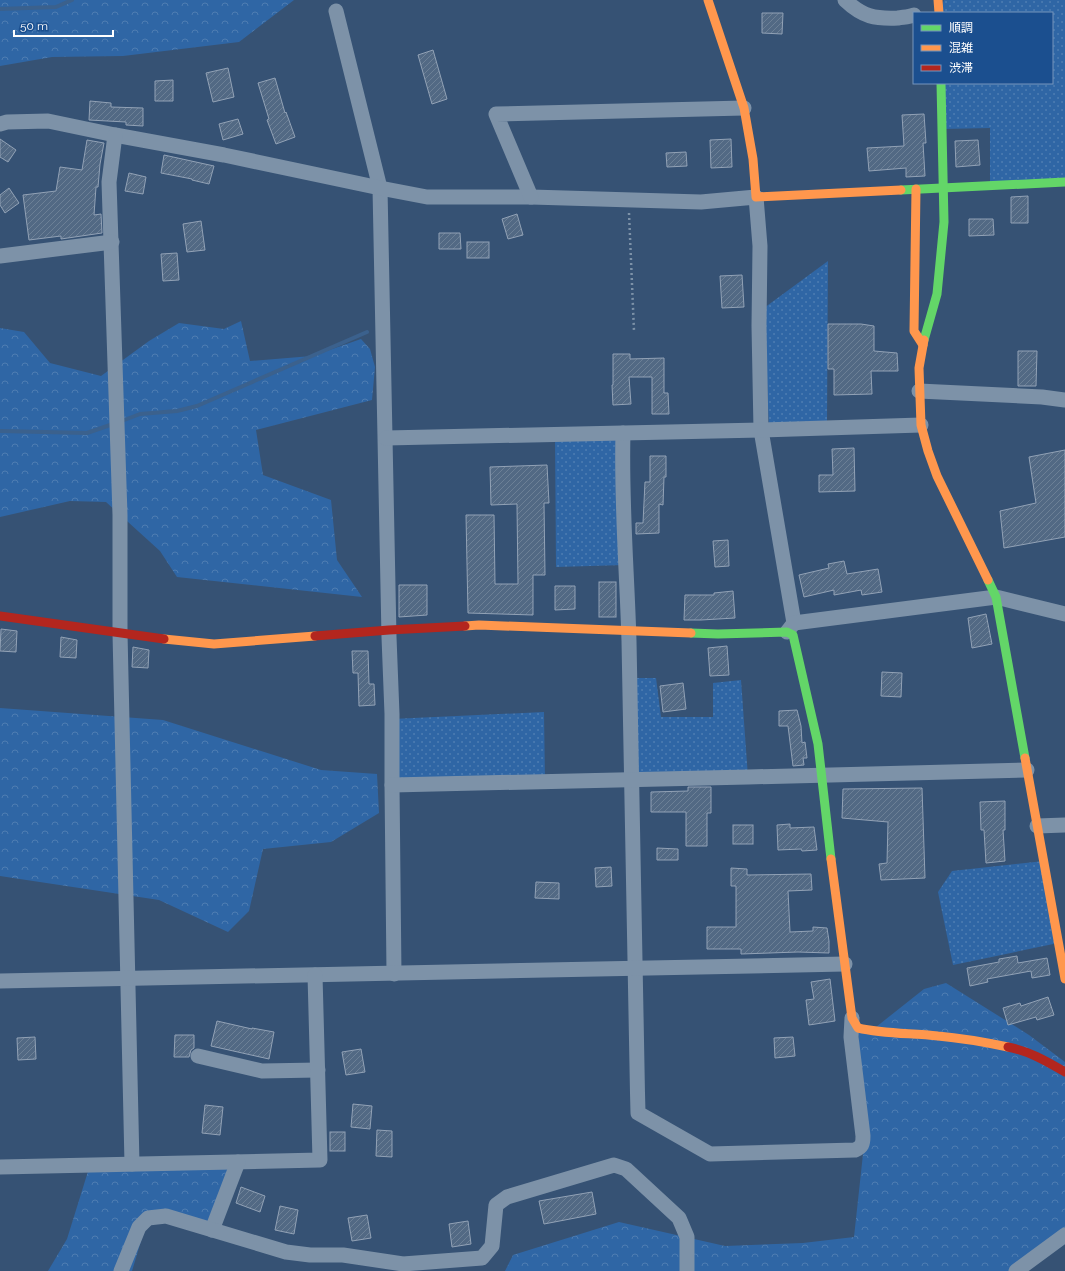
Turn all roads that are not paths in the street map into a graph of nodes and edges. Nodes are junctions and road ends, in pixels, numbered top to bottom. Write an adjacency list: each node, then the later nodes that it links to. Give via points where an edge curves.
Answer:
1 (708, 0): 8 (street)
2 (846, 0): 6 (street, via 871,17)
3 (940, 4): 5 (street)
4 (336, 11): 12 (street)
5 (920, 12)
6 (913, 16)
7 (941, 84): 13 (street)
8 (744, 108): 15 (street, via 496,114); 16 (street, via 754,159)
9 (0, 124): 10 (street, via 48,121)
10 (115, 135): 12 (street); 17 (street, via 109,182)
11 (1065, 182): 13 (street)
12 (380, 188): 15 (street, via 427,197); 25 (street)
13 (944, 188): 14 (street); 19 (street, via 938,287)
14 (916, 189): 16 (street); 19 (street, via 914,331)
15 (532, 197): 16 (street, via 701,202)
16 (756, 197): 23 (street, via 760,246)
17 (112, 242): 18 (street); 32 (street, via 120,515)
18 (0, 256)
19 (923, 345): 20 (street)
20 (919, 391): 21 (street); 22 (street)
21 (1065, 400)
22 (921, 424): 23 (street); 26 (street, via 938,476)
23 (762, 430): 24 (street); 29 (street)
24 (623, 433): 25 (street); 31 (street)
25 (386, 438): 30 (street)
26 (996, 598): 27 (street); 29 (street); 33 (street)
27 (1065, 614)
28 (0, 616): 32 (street)
29 (791, 627): 31 (street, via 718,634); 34 (street, via 818,744)
30 (389, 630): 31 (street, via 480,625); 32 (street, via 214,644); 36 (street)
31 (628, 631): 35 (street)
32 (120, 632): 43 (street)
33 (1027, 770): 34 (street); 38 (street)
34 (822, 776): 35 (street); 39 (street)
35 (631, 780): 36 (street); 40 (street)
36 (392, 785): 41 (street)
37 (1065, 825): 38 (street)
38 (1037, 826): 44 (street)
39 (844, 964): 40 (street); 46 (street)
40 (634, 968): 41 (street); 46 (street, via 638,1113 710,1154 860,1148 863,1136 851,1037)
41 (394, 974): 42 (street)
42 (315, 975): 43 (street); 48 (street)
43 (128, 979): 45 (street); 51 (street)
44 (1065, 979)
45 (0, 981)
46 (852, 1018): 49 (street, via 858,1028 871,1032 938,1036 1019,1050 1040,1057)
47 (198, 1056): 48 (street, via 262,1071)
48 (318, 1070): 50 (street, via 320,1160)
49 (1065, 1072)
50 (238, 1162): 51 (street); 53 (street)
51 (132, 1164): 52 (street)
52 (0, 1167)
53 (212, 1230): 55 (street, via 166,1216 148,1218 139,1228); 56 (street, via 286,1252 310,1255 344,1255 403,1264 482,1258 492,1246 496,1205 507,1197 614,1165 626,1169 679,1218 687,1237)
54 (1065, 1235): 57 (street)
55 (121, 1271)
56 (687, 1271)
57 (1016, 1271)

